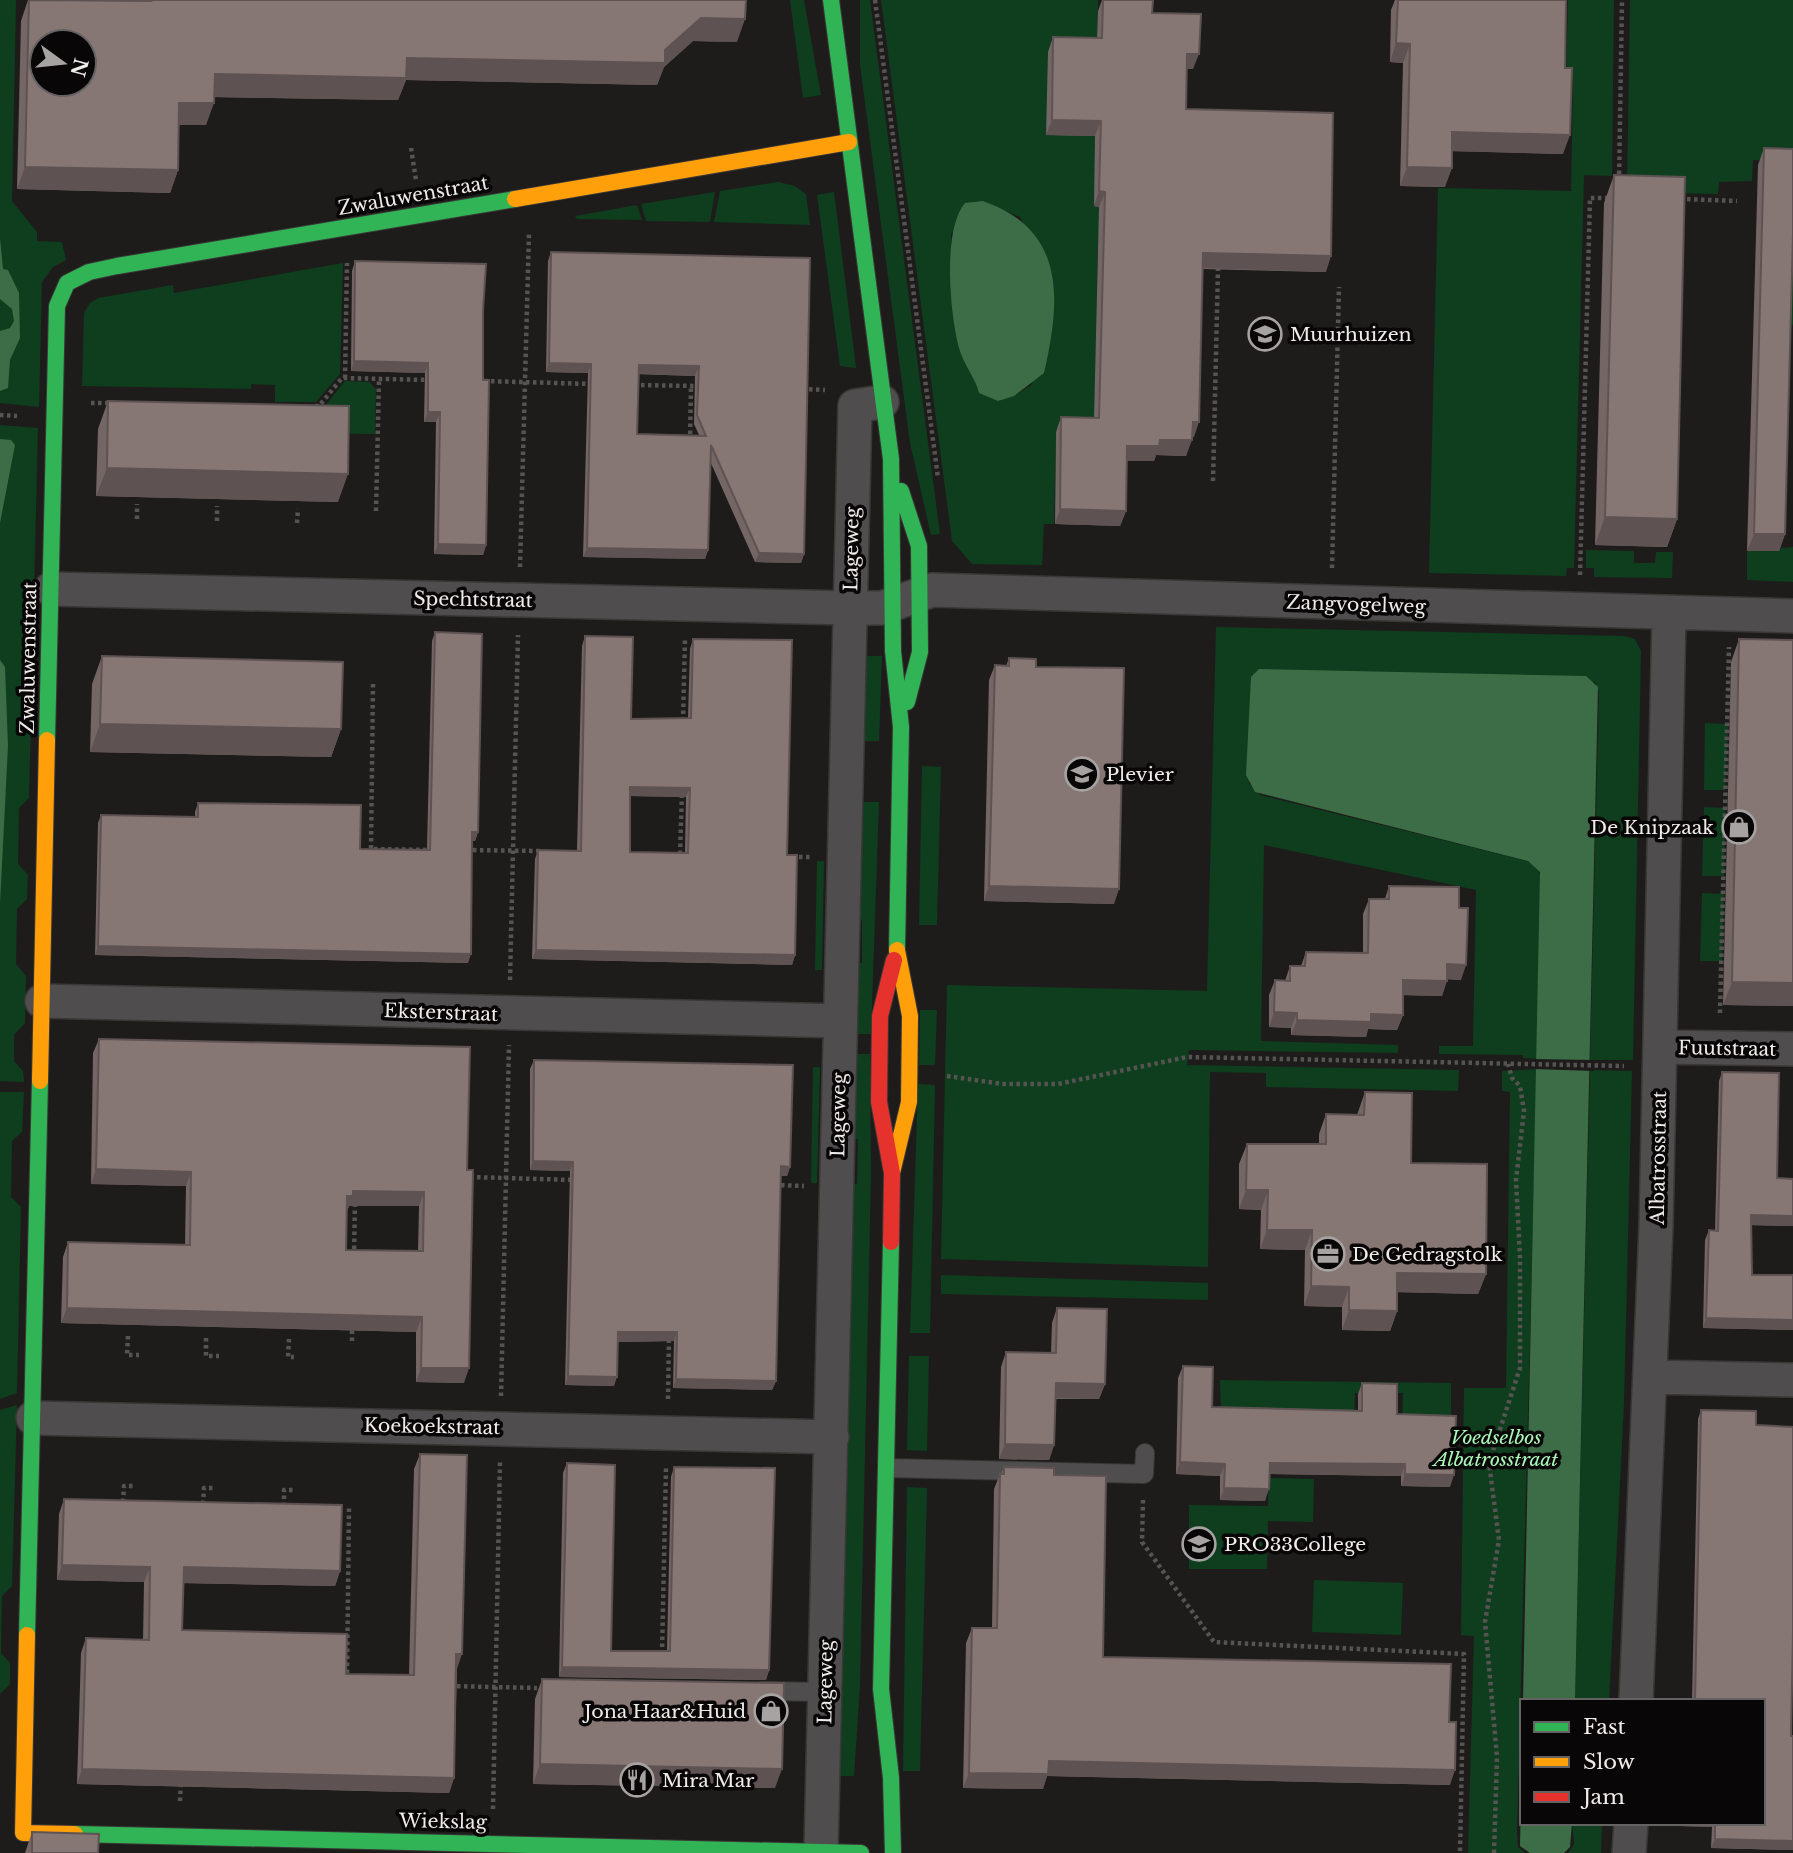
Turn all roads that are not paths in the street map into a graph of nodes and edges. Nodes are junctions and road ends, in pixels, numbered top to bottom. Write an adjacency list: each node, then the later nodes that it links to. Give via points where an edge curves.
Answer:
1 (831, 0): 2 (street, Lageweg)
2 (849, 142): 3 (street, Lageweg); 5 (street, Zwaluwenstraat, via 109,270 68,282 57,306)
3 (882, 402): 4 (street, Lageweg); 7 (street, Lageweg, via 855,406)
4 (891, 459): 6 (street, Lageweg); 6 (street, Lageweg, via 919,546)
5 (51, 589): 7 (street, Spechtstraat); 12 (street, Zwaluwenstraat)
6 (907, 599): 7 (street, Spechtstraat, via 882,608); 8 (street, Zangvogelweg, via 932,590); 10 (street, Lageweg, via 892,651); 10 (street, Lageweg, via 920,652)
7 (850, 608): 13 (street, Lageweg)
8 (1668, 614): 9 (street, Zangvogelweg); 14 (street, Albatrosstraat)
9 (1793, 616)
10 (901, 727): 11 (street, Lageweg)
11 (897, 948): 16 (street, Lageweg, via 880,1016 879,1102); 16 (street, Lageweg, via 911,1016 909,1102)
12 (42, 1001): 13 (street, Eksterstraat); 19 (street, Zwaluwenstraat)
13 (840, 1021): 20 (street, Lageweg)
14 (1660, 1047): 15 (street, Fuutstraat); 17 (street, Albatrosstraat)
15 (1793, 1049)
16 (892, 1173): 22 (street, Lageweg)
17 (1651, 1377): 18 (street); 26 (street, Albatrosstraat)
18 (1793, 1380)
19 (33, 1418): 20 (street, Koekoekstraat); 29 (street, Zwaluwenstraat)
20 (832, 1437): 25 (street, Lageweg)
21 (1144, 1453): 22 (lane, via 1144,1474)
22 (887, 1468): 23 (street, Lageweg)
23 (881, 1689): 27 (street, Lageweg); 33 (street, Lageweg)
24 (741, 1690): 25 (lane)
25 (825, 1692): 32 (street, Lageweg)
26 (1636, 1699)
27 (870, 1755)
28 (1631, 1825): 34 (street)
29 (23, 1833): 30 (street, Wiekslag, via 179,1836)
30 (216, 1845): 32 (street, Wiekslag)
31 (865, 1849): 32 (street, Wiekslag)
32 (821, 1852)
33 (893, 1853)
34 (1629, 1853)

